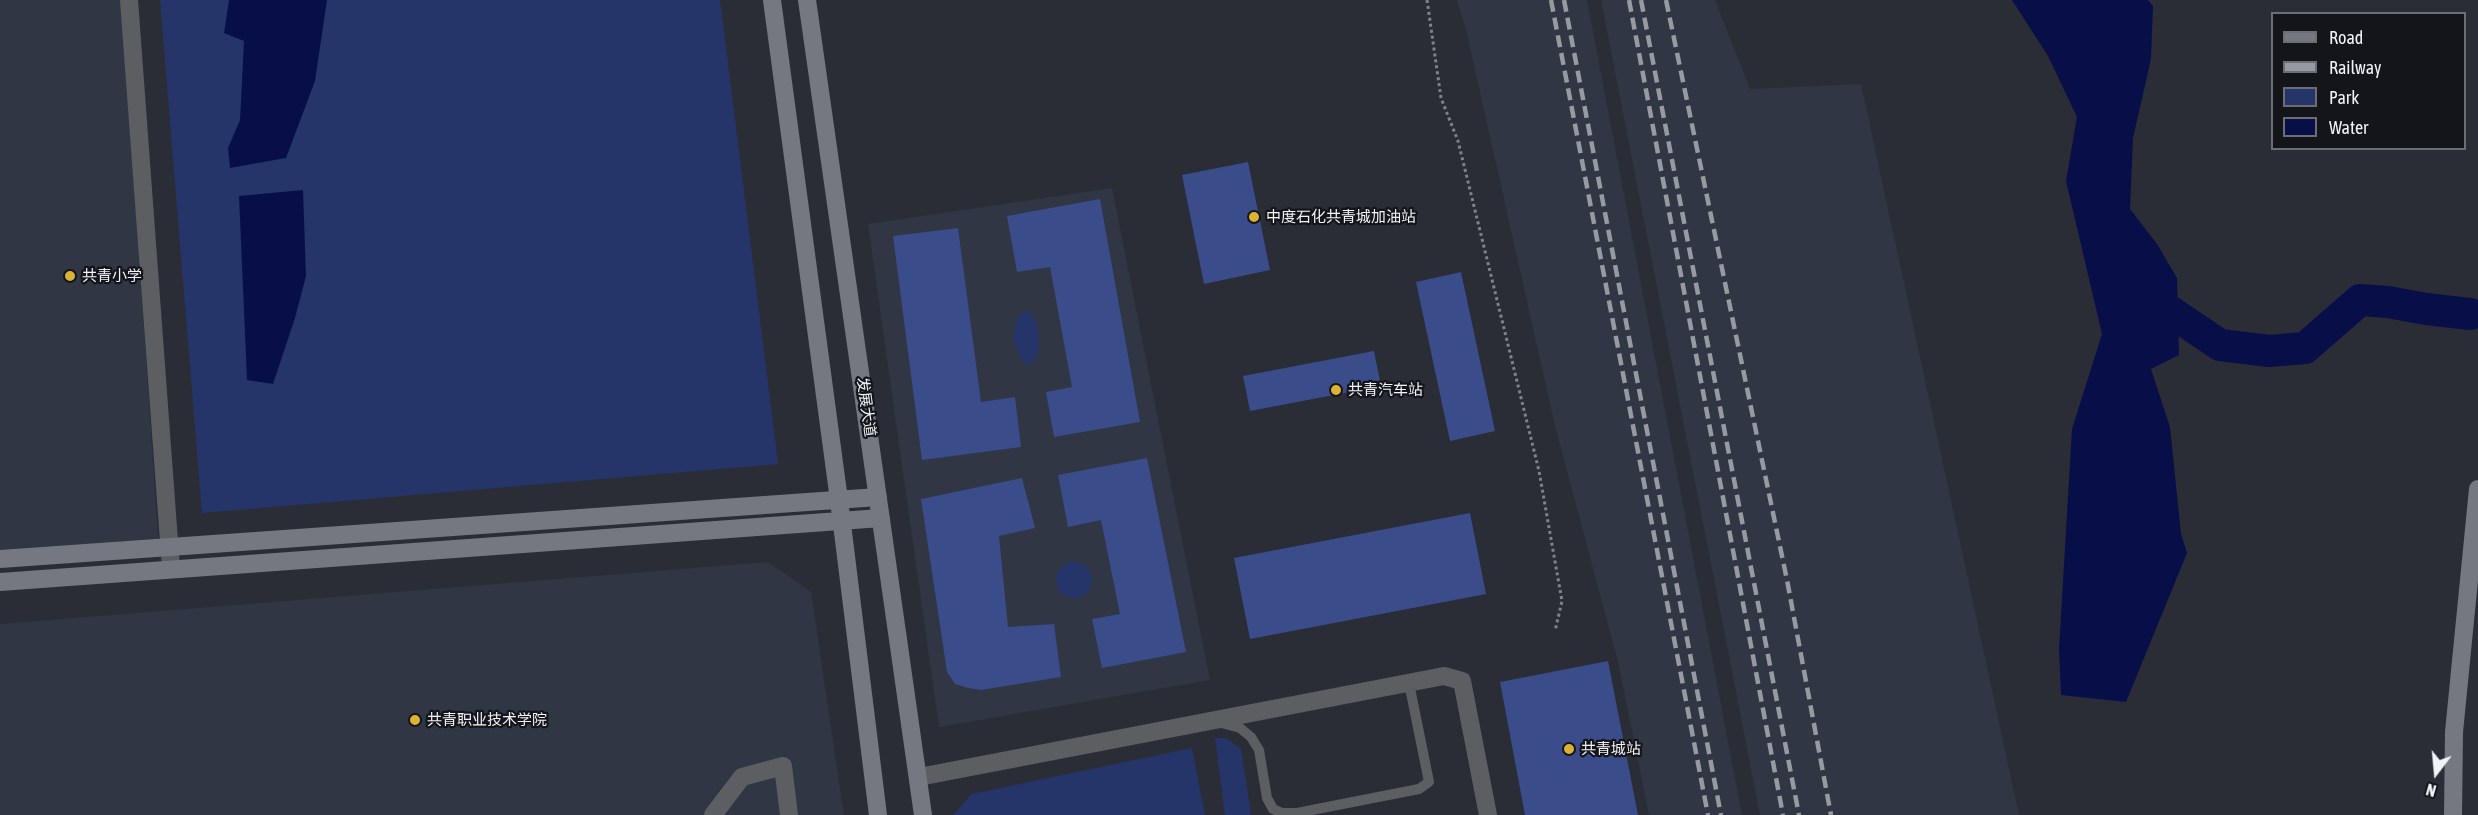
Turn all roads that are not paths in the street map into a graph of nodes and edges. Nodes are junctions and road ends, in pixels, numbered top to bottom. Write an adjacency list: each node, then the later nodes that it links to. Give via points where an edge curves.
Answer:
1 (129, 0): 9 (street)
2 (772, 0): 6 (main road)
3 (807, 0): 5 (main road, 发展大道)
4 (2478, 489): 21 (main road, via 2454,732)
5 (878, 497): 6 (main road); 7 (main road, 发展大道)
6 (839, 500): 8 (main road); 9 (main road)
7 (881, 518): 8 (main road); 15 (main road, 发展大道)
8 (842, 520): 11 (main road); 18 (main road)
9 (170, 547): 10 (main road); 11 (street)
10 (0, 559)
11 (171, 568): 12 (main road)
12 (0, 582)
13 (1409, 683): 14 (street); 14 (lane, via 1429,782 1419,789 1297,813 1273,809 1267,798 1259,750 1251,737 1240,728); 20 (street, via 1444,676 1462,681)
14 (1213, 721): 15 (street)
15 (919, 777): 19 (main road, 发展大道)
16 (713, 815): 17 (street, via 742,777 783,766)
17 (789, 815)
18 (878, 815)
19 (923, 815)
20 (1488, 815)
21 (2452, 815)

